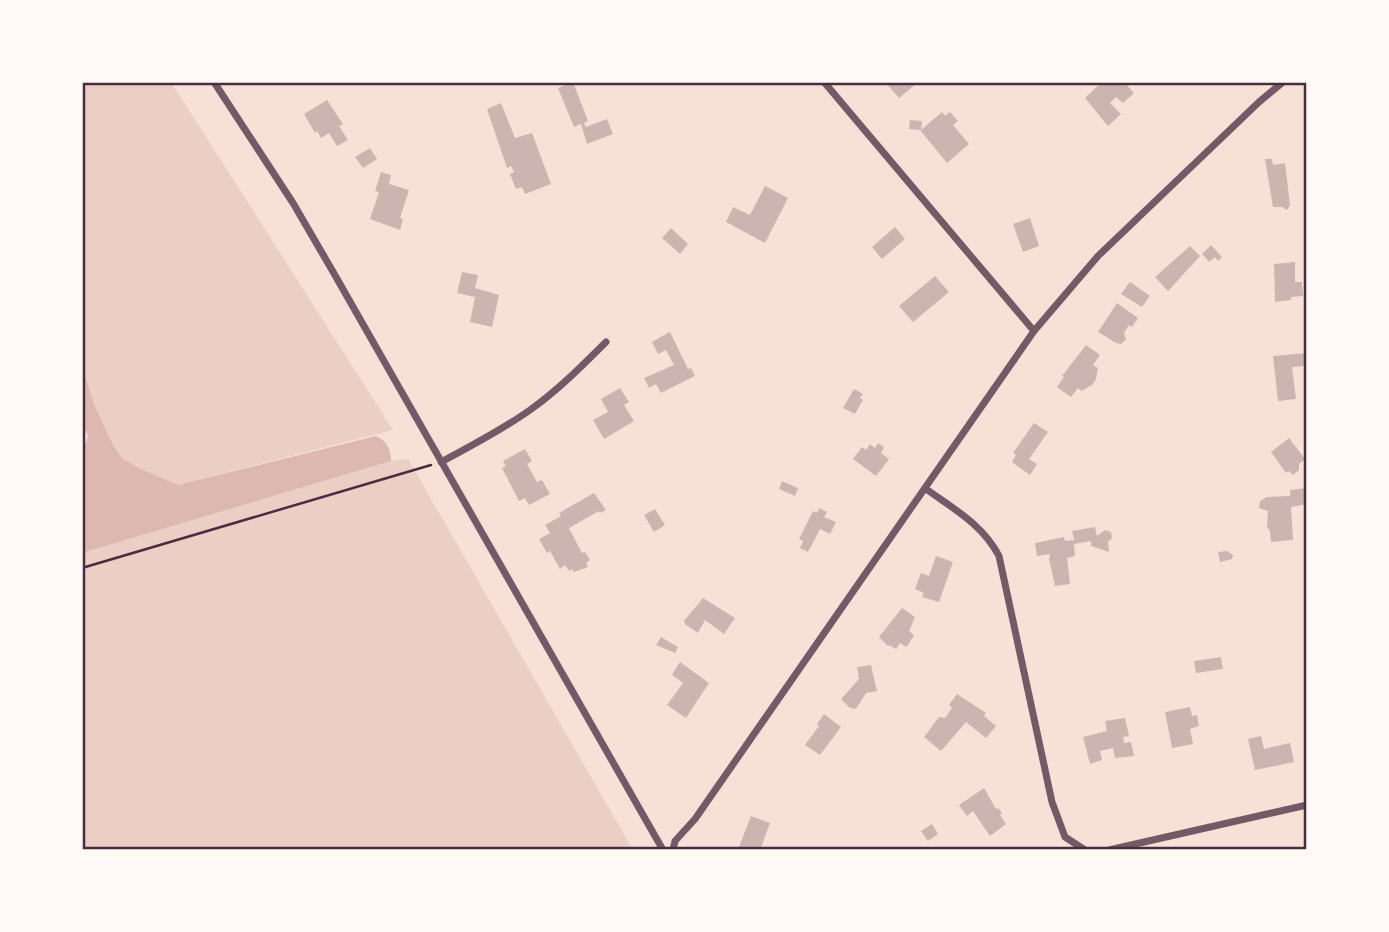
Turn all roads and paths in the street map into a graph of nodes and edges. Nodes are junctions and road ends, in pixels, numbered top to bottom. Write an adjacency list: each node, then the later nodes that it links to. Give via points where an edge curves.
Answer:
1 (214, 82): 6 (street, via 293,203)
2 (824, 82): 4 (street)
3 (1283, 82): 4 (street, via 1098,256)
4 (1034, 331): 7 (street)
5 (606, 342): 6 (street, via 532,409)
6 (441, 462): 8 (path); 11 (street)
7 (926, 489): 12 (street, via 695,819 675,841); 13 (street, via 975,523 999,556 1052,802 1065,837)
8 (82, 568)
9 (1307, 805): 10 (street)
10 (1144, 846): 14 (street)
11 (663, 850)
12 (673, 850)
13 (1085, 850)
14 (1109, 850)

